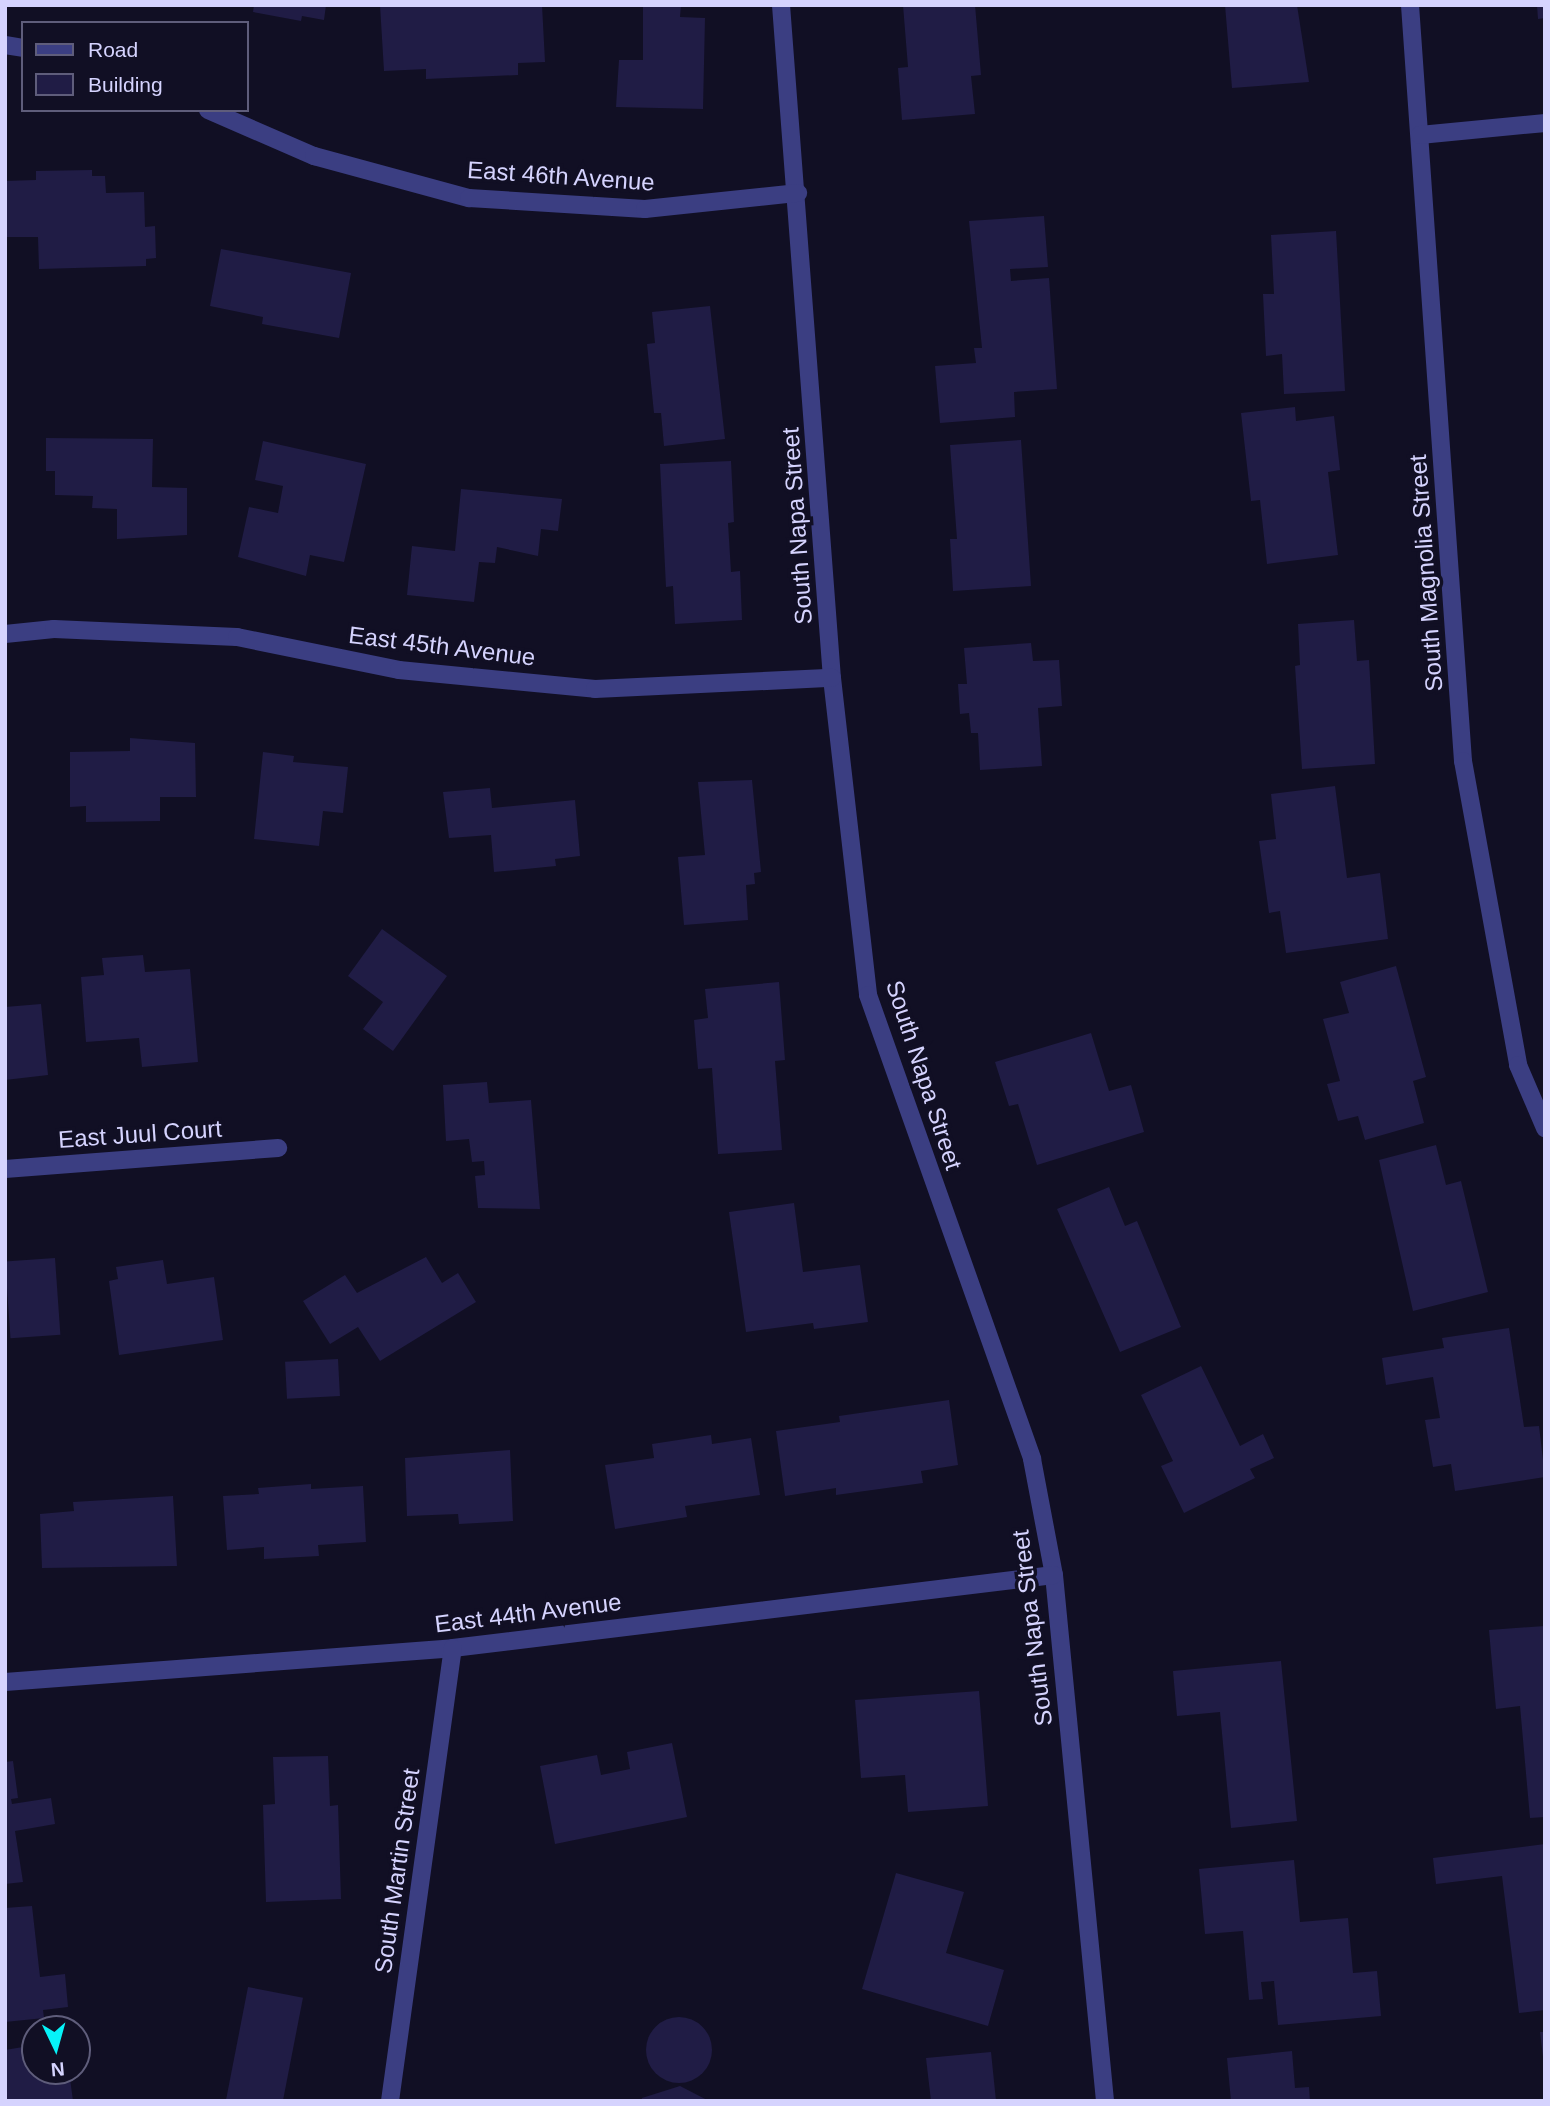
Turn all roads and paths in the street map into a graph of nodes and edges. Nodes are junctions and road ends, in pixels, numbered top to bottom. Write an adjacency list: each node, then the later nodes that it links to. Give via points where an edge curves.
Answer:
1 (781, 5): 6 (street, South Napa Street)
2 (1410, 5): 5 (street, South Magnolia Street)
3 (213, 112): 6 (street, East 46th Avenue, via 314,156 469,198 645,209)
4 (1545, 123): 5 (street)
5 (1420, 135): 9 (street, South Magnolia Street, via 1464,761 1518,1065)
6 (798, 193): 8 (street, South Napa Street)
7 (5, 634): 8 (street, East 45th Avenue, via 54,629 237,637 399,670 596,689)
8 (832, 678): 12 (street, South Napa Street, via 868,995 1032,1459)
9 (1545, 1128)
10 (278, 1149): 11 (street, East Juul Court)
11 (5, 1169)
12 (1054, 1575): 13 (street, East 44th Avenue); 16 (street, South Napa Street)
13 (453, 1648): 14 (street, East 44th Avenue); 15 (street, South Martin Street)
14 (5, 1682)
15 (390, 2101)
16 (1105, 2101)

